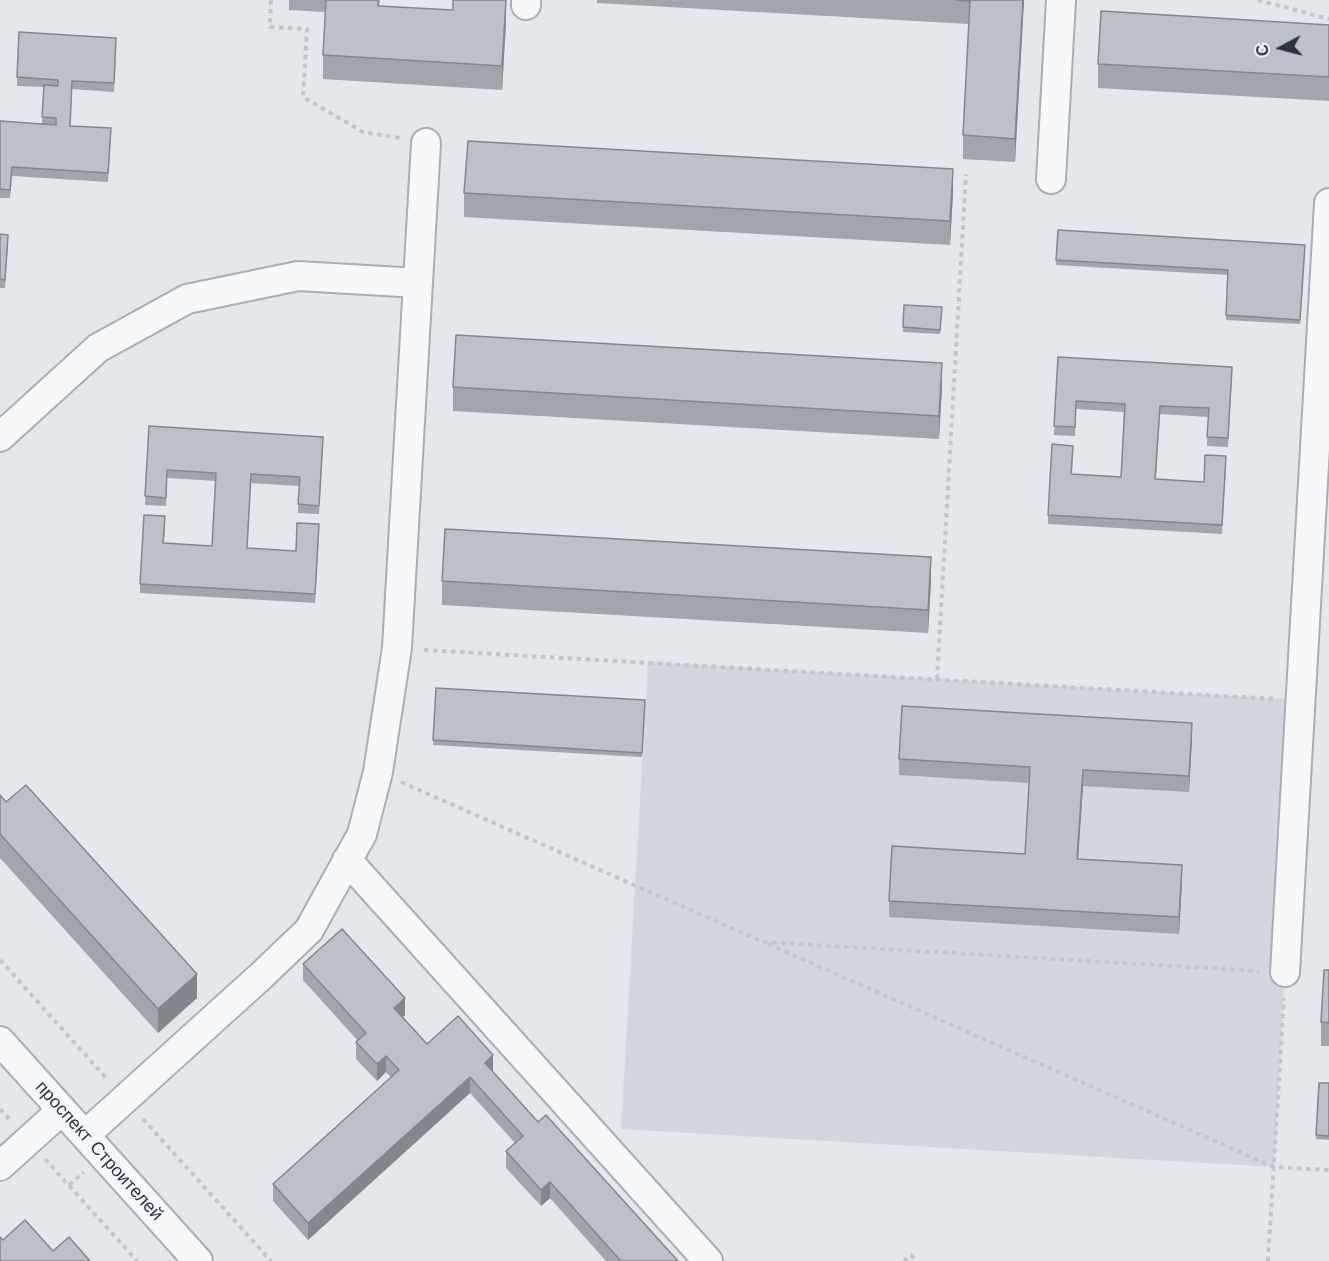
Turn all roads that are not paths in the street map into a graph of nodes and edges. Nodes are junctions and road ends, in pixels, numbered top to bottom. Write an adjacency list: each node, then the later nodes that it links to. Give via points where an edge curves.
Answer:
1 (1061, 0): 3 (street)
2 (426, 143): 5 (street)
3 (1051, 179)
4 (1329, 203): 8 (street)
5 (418, 283): 6 (street, via 298,276 187,298 98,348); 7 (street, via 396,648 378,772 362,834)
6 (0, 437)
7 (347, 860): 11 (street, via 309,930); 14 (street)
8 (1285, 972)
9 (0, 1041): 10 (street, проспект Строителей)
10 (62, 1110): 11 (street, проспект Строителей); 12 (street)
11 (86, 1135): 13 (street, проспект Строителей)
12 (0, 1166)
13 (198, 1261)
14 (708, 1261)

